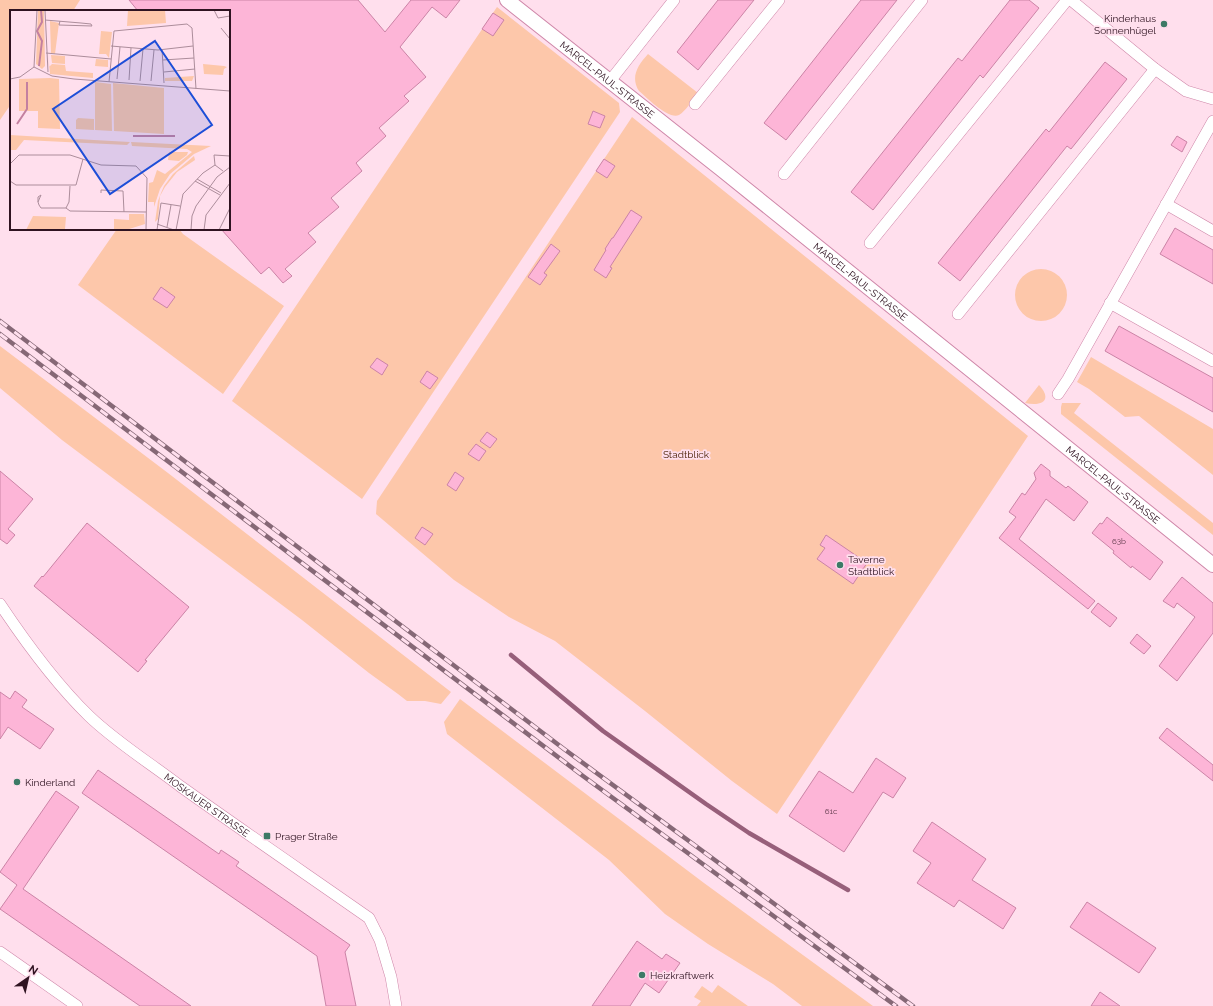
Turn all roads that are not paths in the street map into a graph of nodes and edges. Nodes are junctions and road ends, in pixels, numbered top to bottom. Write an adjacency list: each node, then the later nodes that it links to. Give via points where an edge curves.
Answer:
1 (507, 0): 8 (street, MARCEL-PAUL-STRASSE)
2 (674, 0): 8 (street)
3 (779, 0): 10 (street)
4 (922, 0): 12 (street)
5 (1067, 0): 15 (street)
6 (1071, 0): 7 (street)
7 (1155, 69): 9 (street, via 1186,91); 17 (street)
8 (610, 82): 20 (street, MARCEL-PAUL-STRASSE)
9 (1213, 99)
10 (695, 104)
11 (1213, 121): 13 (street)
12 (784, 174)
13 (1166, 204): 14 (street); 16 (street)
14 (1213, 231)
15 (870, 243)
16 (1110, 304): 18 (street); 19 (street)
17 (958, 314)
18 (1213, 361)
19 (1058, 394)
20 (1213, 564)
21 (0, 604): 24 (street, MOSKAUER STRASSE, via 63,688 89,716 217,812 369,918 380,940)
22 (0, 952): 23 (street)
23 (77, 1006)
24 (396, 1006)

